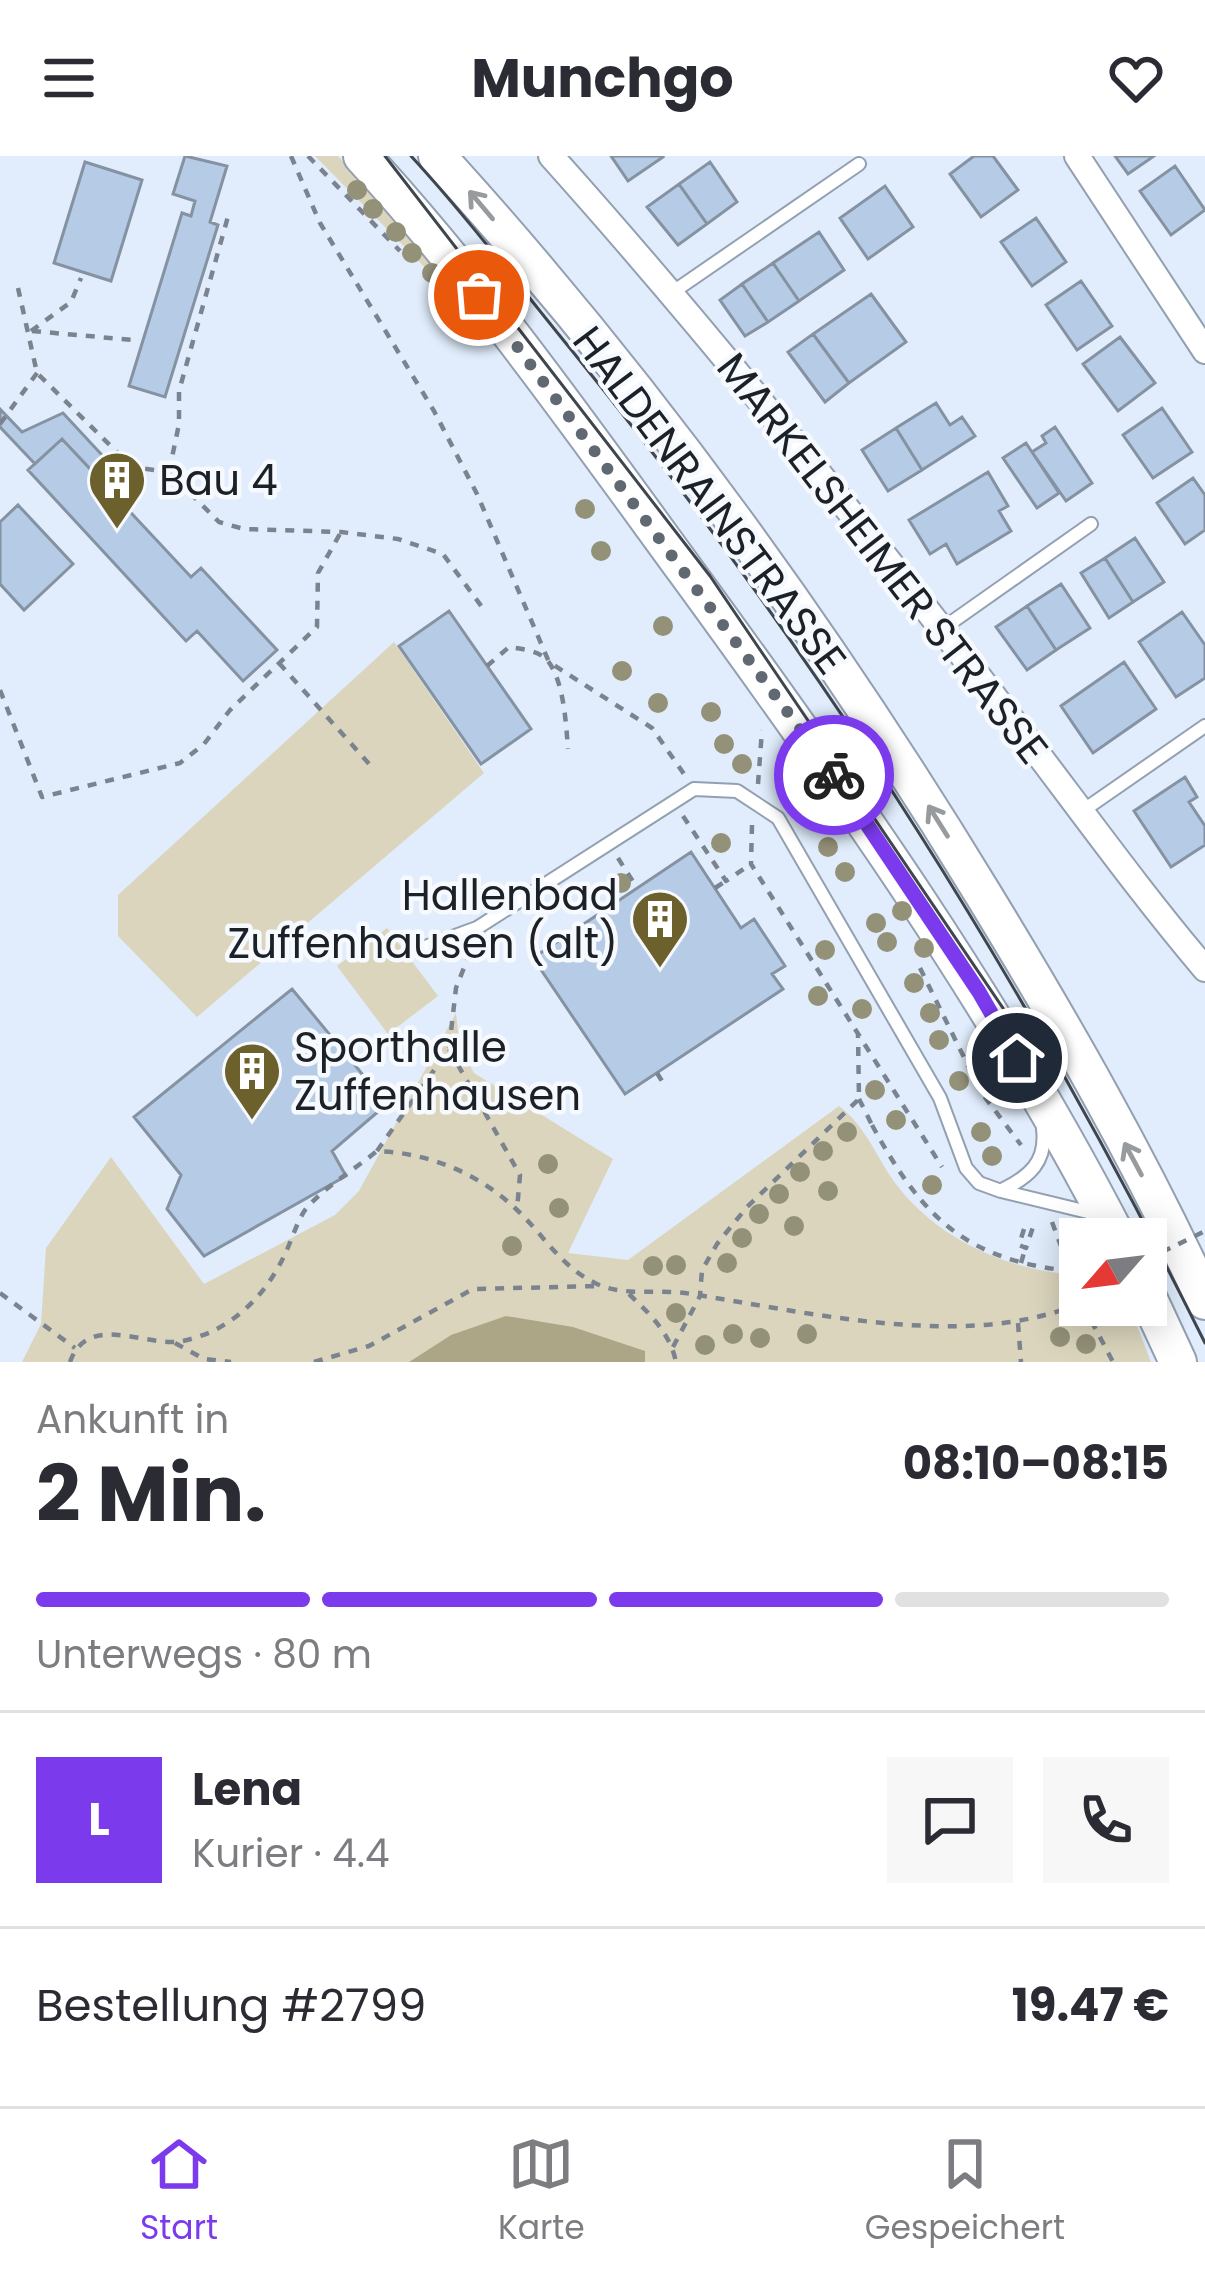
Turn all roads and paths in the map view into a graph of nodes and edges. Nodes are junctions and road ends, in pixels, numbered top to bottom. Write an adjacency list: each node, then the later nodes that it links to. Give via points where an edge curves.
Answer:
1 (291, 156): 23 (path, via 320,223 477,494)
2 (308, 156): 9 (path)
3 (362, 156): 48 (main road, HALDENRAINSTRASSE, via 422,222 772,686 979,992)
4 (437, 156): 66 (main road, HALDENRAINSTRASSE, one-way to 4, via 1022,957 821,644 698,471)
5 (551, 156): 12 (street, MARKELSHEIMER STRASSE)
6 (1077, 156): 15 (street)
7 (859, 164): 12 (lane)
8 (230, 213): 18 (path, via 179,391)
9 (403, 254)
10 (81, 278): 13 (path, via 71,302)
11 (18, 287): 13 (path)
12 (673, 292): 22 (street, MARKELSHEIMER STRASSE)
13 (31, 331): 14 (path); 16 (path)
14 (133, 340)
15 (1205, 351)
16 (37, 373): 17 (path); 18 (path, via 132,467)
17 (0, 424)
18 (170, 472): 20 (path, via 219,522)
19 (1091, 524): 22 (lane)
20 (341, 532): 21 (path, via 443,554); 24 (path, via 318,573 317,627)
21 (482, 607)
22 (940, 630): 34 (street, MARKELSHEIMER STRASSE)
23 (549, 662): 25 (path, via 509,647); 29 (path); 31 (path, via 652,728)
24 (279, 663): 26 (path, via 180,763 42,797); 30 (path)
25 (487, 666)
26 (0, 690)
27 (1205, 726): 34 (lane)
28 (769, 735): 33 (path, via 762,726)
29 (568, 749)
30 (371, 766)
31 (694, 789): 32 (lane); 33 (lane)
32 (673, 800): 37 (path); 40 (lane)
33 (757, 800): 35 (path); 53 (lane, via 778,818 940,1098 965,1168)
34 (1080, 812): 43 (street, MARKELSHEIMER STRASSE)
35 (752, 865): 37 (path); 44 (path)
36 (630, 877): 38 (path)
37 (726, 881): 39 (path)
38 (638, 888)
39 (715, 888)
40 (470, 932): 41 (lane); 45 (path)
41 (428, 946)
42 (912, 956): 50 (path, via 981,1092)
43 (1205, 969)
44 (858, 1034): 49 (path); 52 (path)
45 (449, 1049): 51 (path); 54 (path, via 520,1175)
46 (656, 1073): 47 (path)
47 (665, 1086)
48 (1036, 1092): 53 (lane, via 1045,1144 1034,1171); 56 (main road, HALDENRAINSTRASSE)
49 (860, 1099): 60 (path, bridge, via 905,1186 929,1213); 65 (path, via 747,1207 702,1270)
50 (1024, 1150)
51 (377, 1151): 54 (path, via 441,1162); 71 (path, via 304,1211 253,1303 206,1334)
52 (948, 1176)
53 (1001, 1191): 55 (lane)
54 (517, 1210): 62 (path, via 569,1269)
55 (1091, 1218)
56 (1107, 1218)
57 (1052, 1223): 60 (path, via 1035,1220 1026,1248 1018,1246 1024,1228 1031,1231 1026,1247)
58 (1205, 1231): 59 (path, bridge)
59 (1167, 1250)
60 (1021, 1263): 61 (path, bridge)
61 (1059, 1269)
62 (600, 1286): 64 (path); 76 (path, via 473,1289 369,1346)
63 (0, 1293): 73 (path)
64 (627, 1293): 65 (path); 72 (path)
65 (700, 1296): 68 (path, via 807,1317); 72 (path)
66 (1205, 1300)
67 (1059, 1311): 68 (path)
68 (1018, 1323): 78 (path)
69 (1094, 1326): 79 (path)
70 (1161, 1326): 80 (main road)
71 (173, 1342): 73 (path, via 91,1336); 75 (path)
72 (673, 1346): 77 (path)
73 (75, 1348): 74 (path)
74 (70, 1362)
75 (231, 1362)
76 (314, 1362)
77 (676, 1362)
78 (1021, 1362)
79 (1113, 1362)
80 (1178, 1362)

